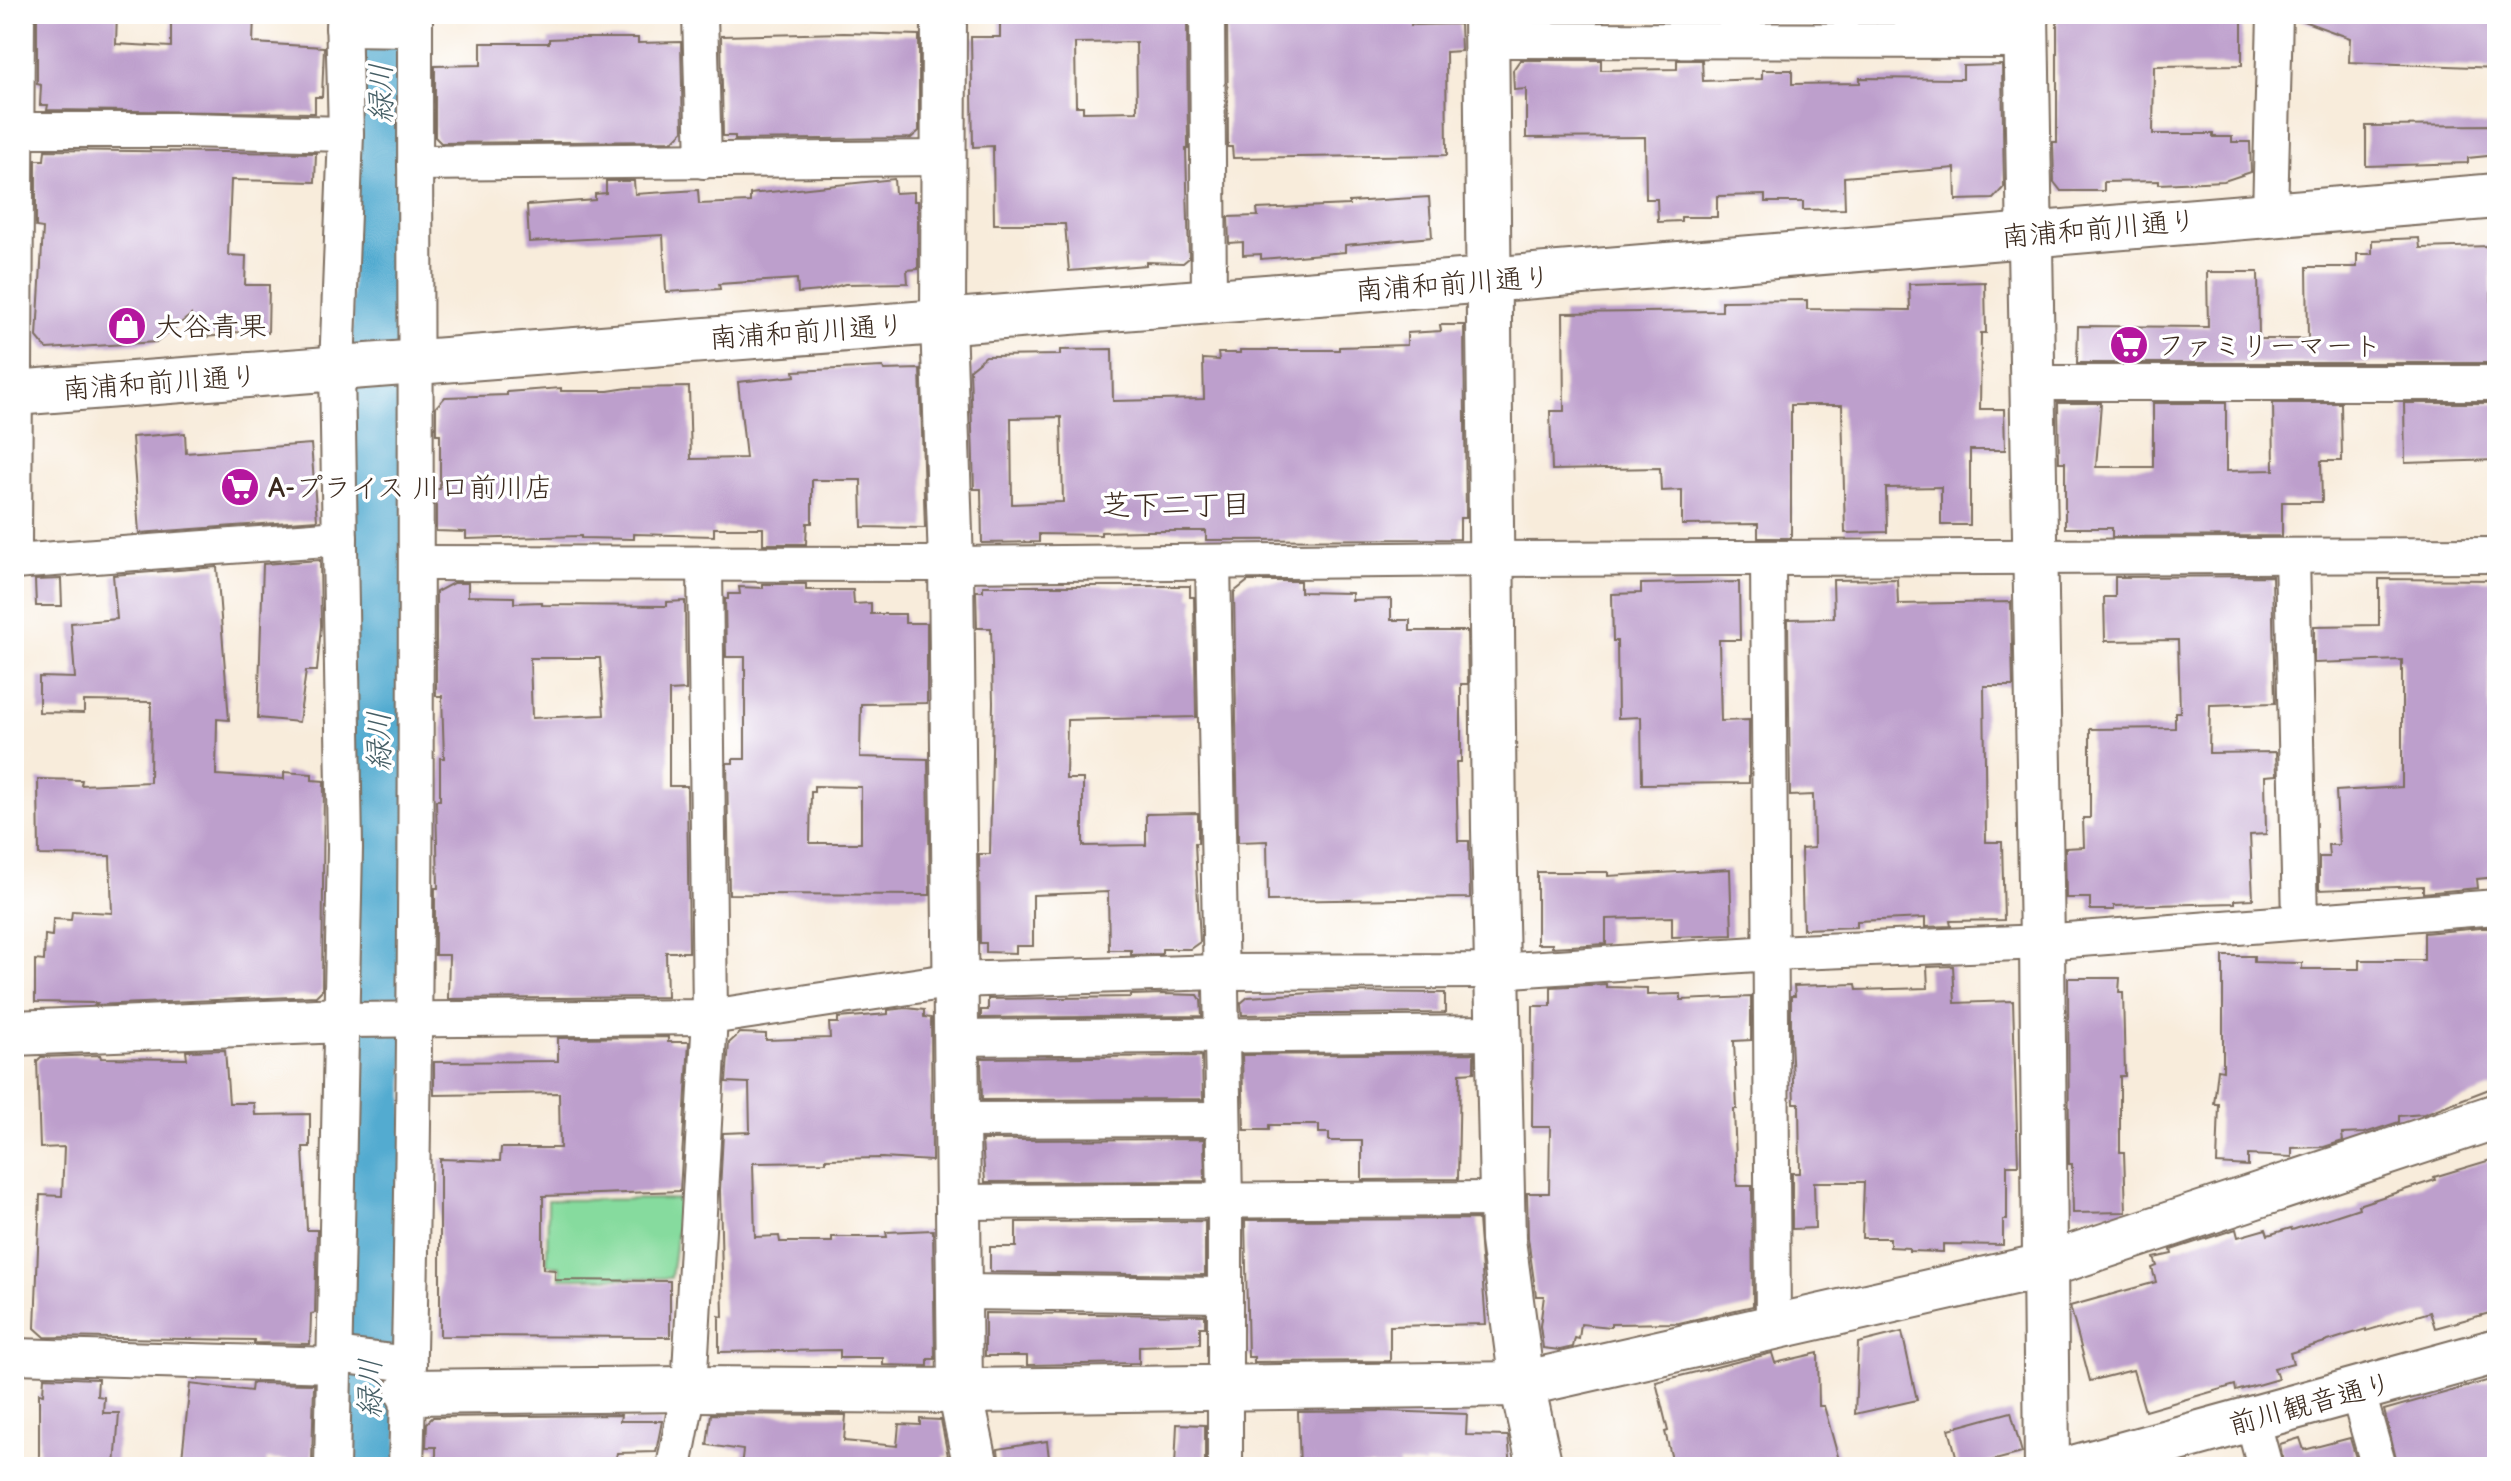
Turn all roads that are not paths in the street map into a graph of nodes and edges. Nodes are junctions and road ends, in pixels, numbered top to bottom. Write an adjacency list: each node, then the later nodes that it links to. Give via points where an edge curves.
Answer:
1 (17, 14): 11 (street)
2 (700, 14): 14 (street)
3 (944, 14): 13 (street)
4 (1207, 14): 20 (street)
5 (2275, 14): 17 (street)
6 (343, 21): 7 (street); 12 (street)
7 (415, 22): 15 (street)
8 (1486, 27): 9 (street); 19 (street)
9 (1773, 27): 10 (street)
10 (2026, 27): 18 (street)
11 (15, 130): 12 (street); 21 (street)
12 (346, 134): 24 (street)
13 (945, 158): 14 (street); 22 (street)
14 (704, 161): 15 (street)
15 (415, 163): 23 (street)
16 (2497, 196): 17 (street, 南浦和前川通り)
17 (2270, 214): 18 (street, 南浦和前川通り)
18 (2030, 234): 19 (street, 南浦和前川通り); 25 (street)
19 (1487, 280): 20 (street, 南浦和前川通り); 34 (street)
20 (1209, 302): 22 (street, 南浦和前川通り)
21 (15, 316): 27 (street)
22 (943, 321): 23 (street, 南浦和前川通り); 39 (street)
23 (412, 361): 24 (street, 南浦和前川通り); 37 (street)
24 (345, 367): 27 (street, 南浦和前川通り); 28 (street)
25 (2032, 383): 26 (street); 32 (street)
26 (2497, 383)
27 (14, 393): 29 (street)
28 (340, 538): 35 (street); 49 (street)
29 (14, 545)
30 (2497, 555): 31 (street)
31 (2292, 556): 32 (street); 41 (street)
32 (2033, 557): 33 (street); 42 (street)
33 (1768, 558): 34 (street); 43 (street)
34 (1491, 559): 36 (street); 44 (street)
35 (14, 562)
36 (1213, 562): 39 (street); 45 (street)
37 (417, 563): 38 (street); 48 (street)
38 (705, 564): 39 (street); 47 (street)
39 (951, 564): 46 (street)
40 (2497, 907): 41 (street)
41 (2300, 922): 42 (street)
42 (2042, 942): 43 (street); 60 (street)
43 (1772, 953): 44 (street); 63 (street)
44 (1496, 971): 45 (street); 51 (street)
45 (1220, 972): 46 (street); 52 (street)
46 (955, 980): 47 (street); 53 (street)
47 (710, 1017): 48 (street); 70 (street)
48 (413, 1019): 49 (street); 67 (street)
49 (344, 1020): 50 (street); 66 (street)
50 (14, 1033)
51 (1498, 1033): 52 (street); 57 (street)
52 (1222, 1035): 53 (street); 55 (street)
53 (955, 1038): 56 (street)
54 (2497, 1116): 60 (street)
55 (1223, 1119): 56 (street); 58 (street)
56 (956, 1120): 59 (street)
57 (1502, 1199): 58 (street); 68 (street)
58 (1225, 1201): 59 (street); 62 (street)
59 (957, 1202): 61 (street)
60 (2044, 1266): 63 (street); 81 (street)
61 (959, 1292): 62 (street); 72 (street)
62 (1225, 1295): 69 (street)
63 (1773, 1327): 68 (street)
64 (2497, 1351): 71 (street, 前川観音通り)
65 (14, 1356): 66 (street)
66 (336, 1360): 67 (street); 75 (street)
67 (408, 1378): 70 (street); 76 (street)
68 (1522, 1384): 69 (street); 80 (street)
69 (1224, 1388): 72 (street); 79 (street)
70 (689, 1389): 72 (street); 77 (street)
71 (2357, 1390): 73 (street, 前川観音通り); 84 (street)
72 (960, 1391): 78 (street)
73 (2252, 1419): 74 (street, 前川観音通り); 83 (street)
74 (2172, 1454): 82 (street, 前川観音通り)
75 (332, 1467)
76 (406, 1467)
77 (674, 1467)
78 (976, 1467)
79 (1225, 1467)
80 (1540, 1467)
81 (2047, 1467)
82 (2077, 1467)
83 (2265, 1467)
84 (2379, 1467)

